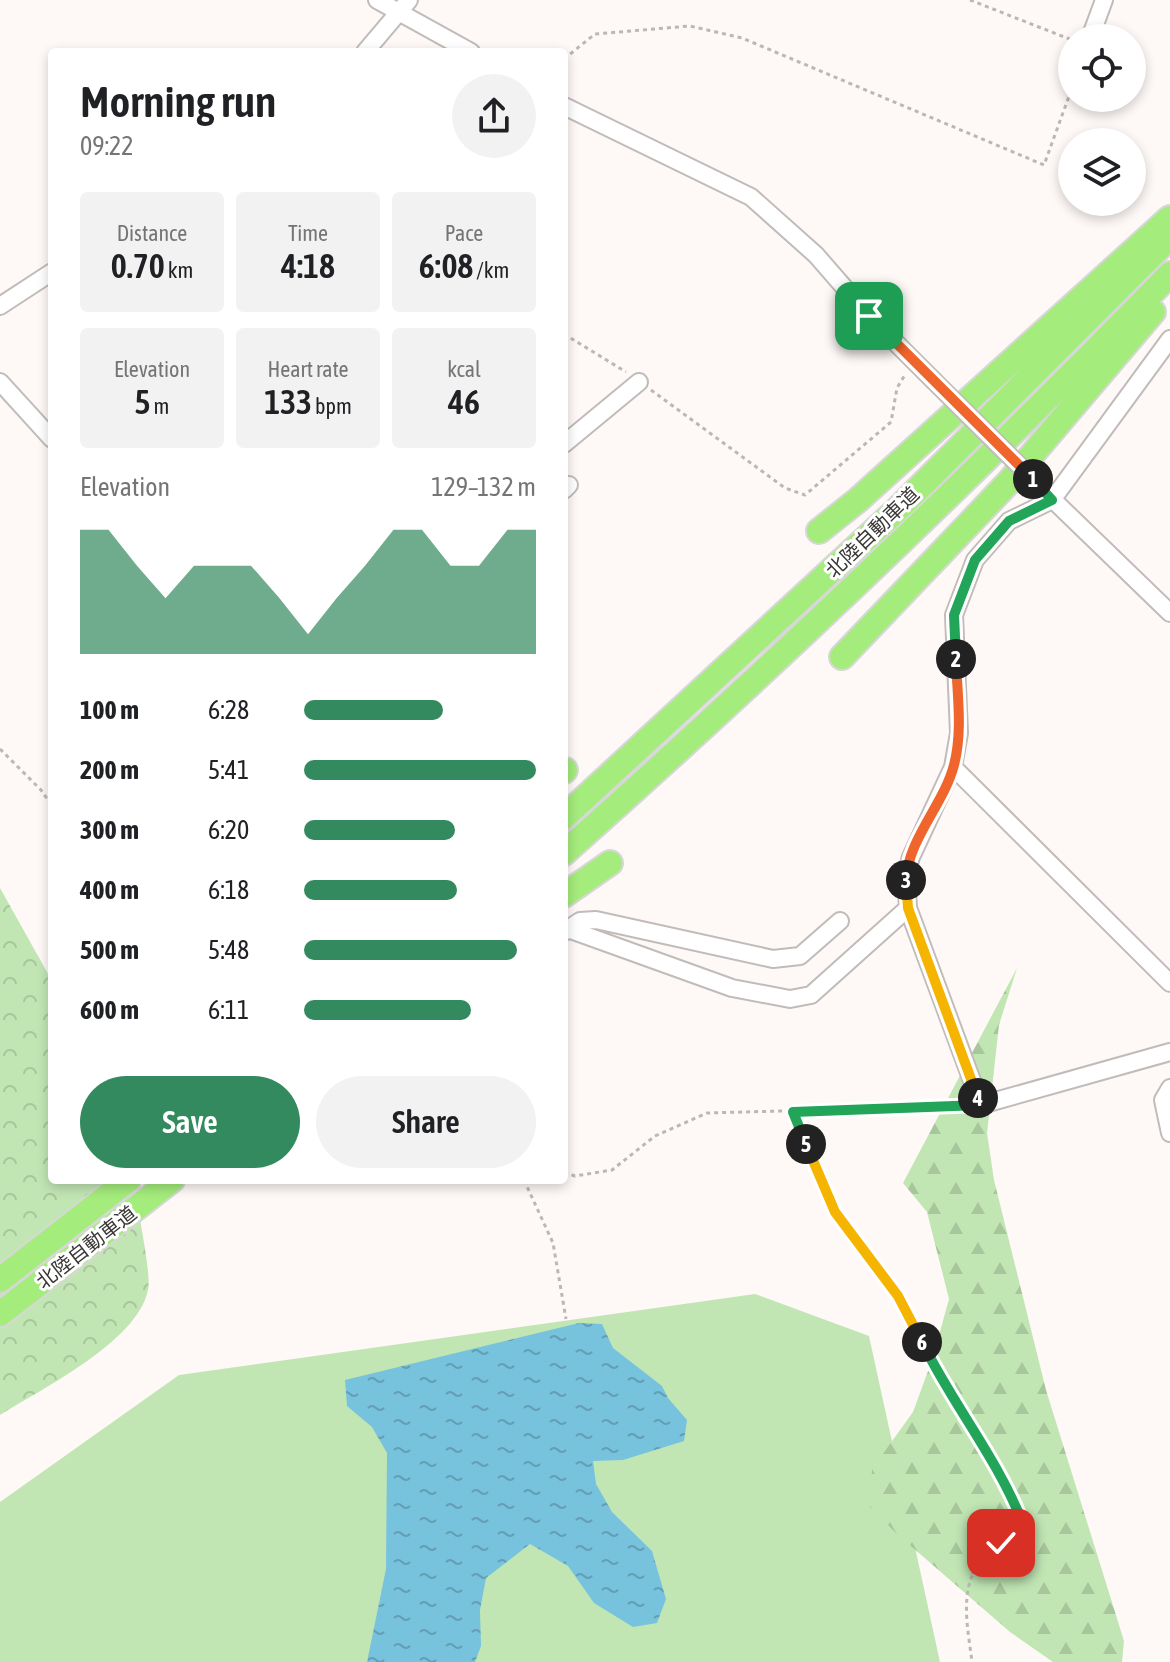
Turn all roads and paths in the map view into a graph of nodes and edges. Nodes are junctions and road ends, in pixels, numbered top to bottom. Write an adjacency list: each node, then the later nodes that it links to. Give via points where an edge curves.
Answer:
1 (377, 0): 4 (street)
2 (970, 0): 6 (path)
3 (1104, 0): 5 (street)
4 (404, 6): 7 (street); 8 (street)
5 (1095, 24)
6 (1058, 35)
7 (368, 48)
8 (465, 48)
9 (568, 56): 11 (path, via 595,34 690,26 742,38 1044,165)
10 (568, 108): 20 (street, via 751,197 816,255)
11 (1063, 112)
12 (1170, 218): 26 (highway)
13 (1170, 237): 32 (highway, 北陸自動車道, via 889,518)
14 (1170, 274): 33 (highway, 北陸自動車道, via 923,522)
15 (48, 275): 17 (street)
16 (1170, 292): 28 (highway, via 1008,483)
17 (0, 306)
18 (568, 336): 22 (path)
19 (1170, 339): 25 (street)
20 (914, 360): 22 (path, via 897,388 891,422 805,495 785,488); 25 (street, bridge)
21 (0, 382): 23 (street)
22 (639, 382): 24 (street)
23 (48, 435)
24 (568, 441)
25 (1047, 494): 27 (street); 30 (street, via 1009,521 975,560 954,615 959,733)
26 (819, 531)
27 (1170, 613)
28 (842, 657)
29 (0, 749): 31 (path)
30 (953, 767): 36 (street, via 911,857); 40 (street)
31 (48, 800)
32 (568, 813)
33 (568, 849)
34 (610, 863): 35 (highway)
35 (568, 892)
36 (908, 908): 39 (street, via 811,995 790,999 732,988); 43 (street)
37 (840, 921): 38 (street, via 800,956 773,959 596,920)
38 (568, 929)
39 (568, 931)
40 (1170, 983)
41 (1170, 1052): 43 (street)
42 (1170, 1088): 45 (street, via 1163,1100)
43 (981, 1105): 44 (path)
44 (793, 1112): 46 (path, via 707,1113 655,1136 612,1170); 55 (path, via 835,1212 898,1296 1021,1519 982,1559 968,1582)
45 (1170, 1133)
46 (568, 1173)
47 (123, 1184): 52 (highway, 北陸自動車道)
48 (167, 1184): 51 (highway, 北陸自動車道)
49 (177, 1184): 51 (highway)
50 (526, 1184): 54 (path, via 553,1243)
51 (71, 1260): 53 (highway, 北陸自動車道)
52 (0, 1280)
53 (0, 1314)
54 (566, 1319)
55 (972, 1662)

